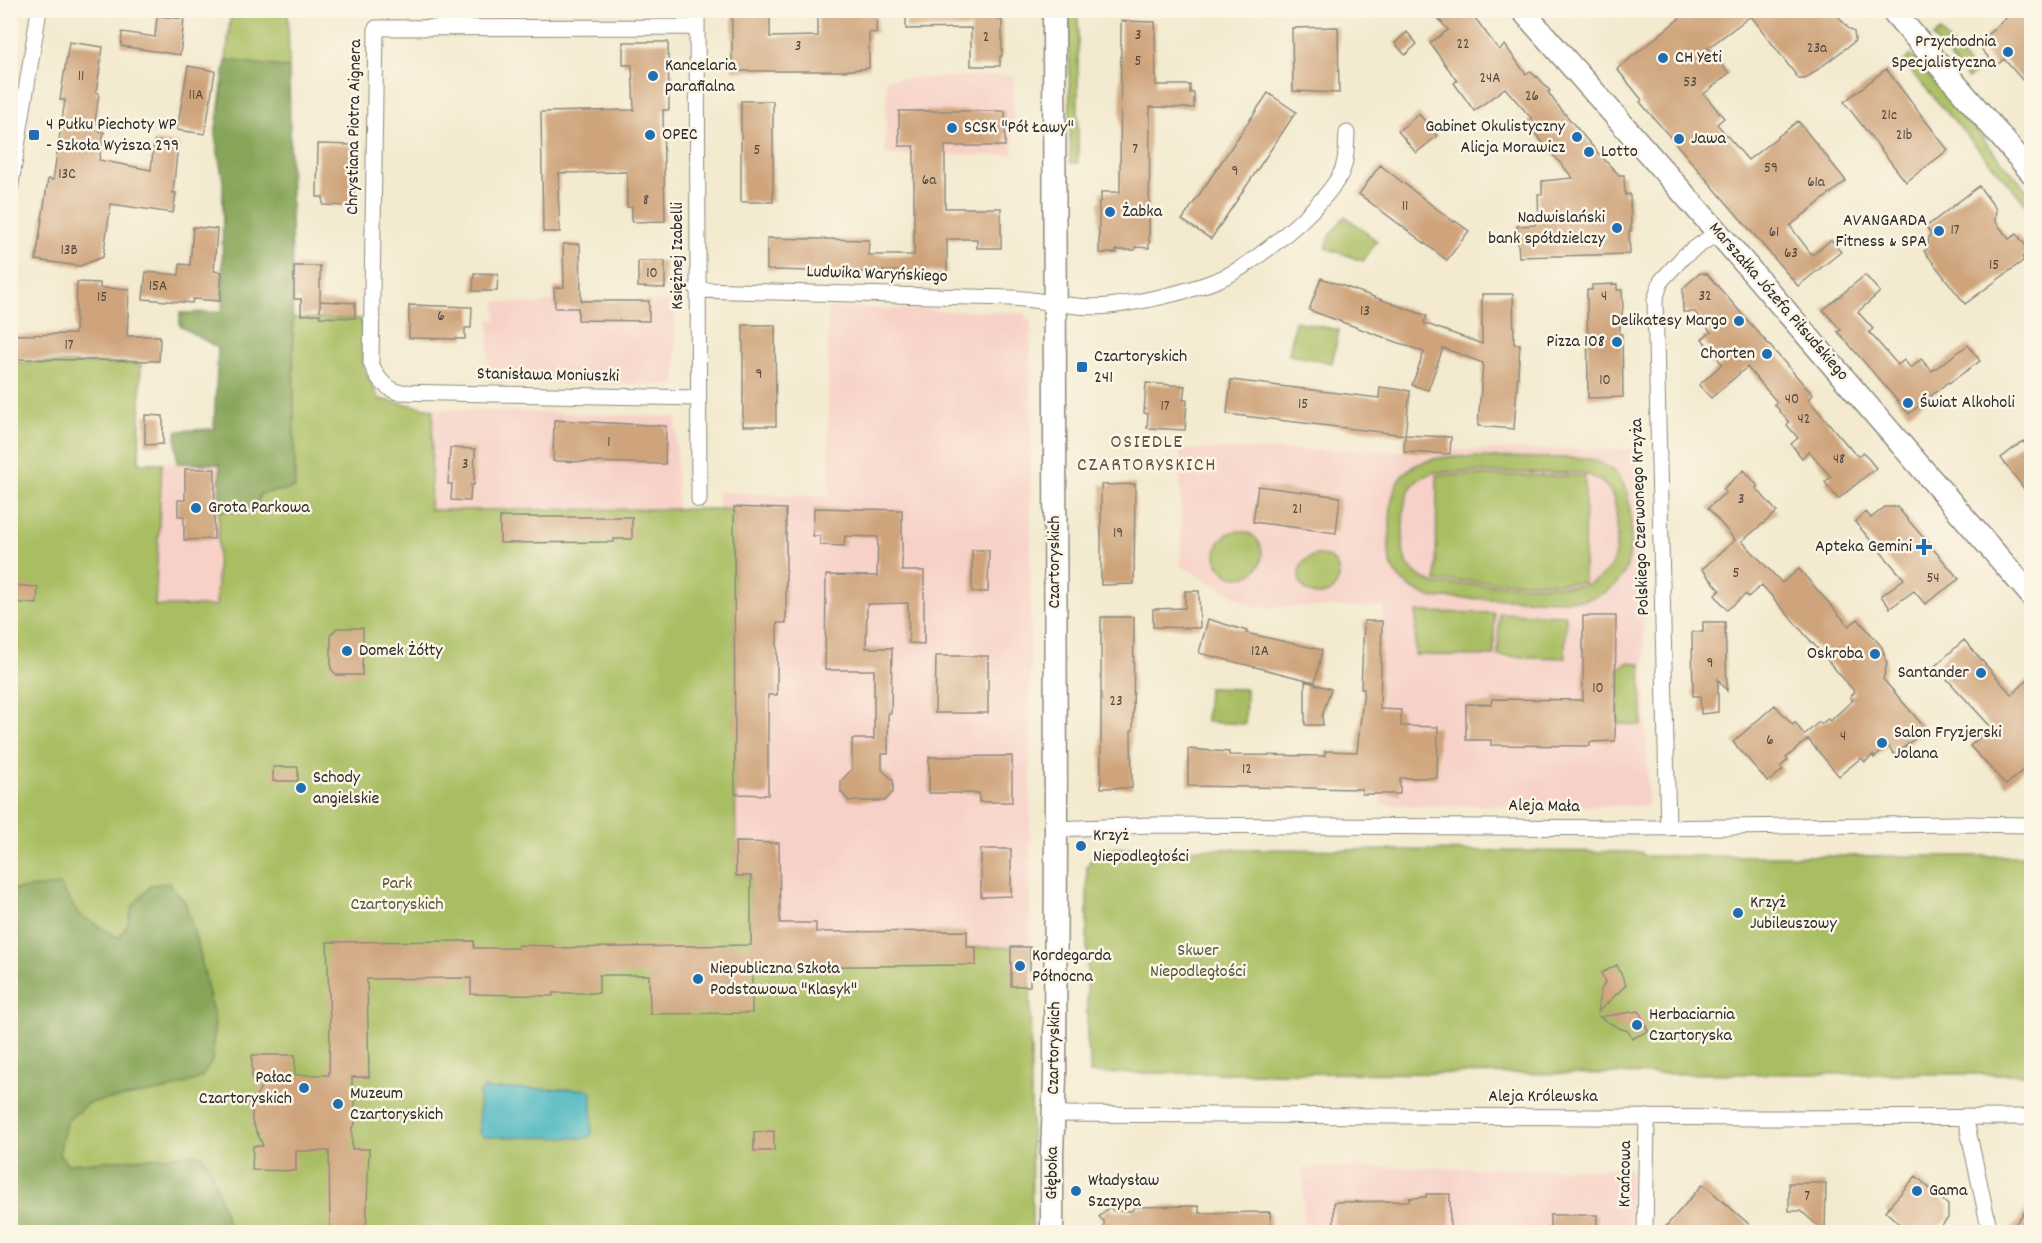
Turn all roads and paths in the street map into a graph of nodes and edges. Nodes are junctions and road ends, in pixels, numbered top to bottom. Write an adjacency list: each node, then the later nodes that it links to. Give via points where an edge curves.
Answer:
1 (39, 10): 9 (street)
2 (697, 10): 6 (street, Księżnej Izabelli)
3 (1054, 10): 12 (main road, Czartoryskich)
4 (1892, 10): 8 (main road)
5 (1527, 14): 10 (main road, Marszałka Józefa Piłsudskiego)
6 (697, 27): 11 (street, Księżnej Izabelli); 13 (street, Chrystiana Piotra Aignera, via 376,28 371,363 376,376)
7 (1347, 133): 12 (street, Ludwika Waryńskiego, via 1346,162 1340,177 1323,198 1260,254 1216,281 1107,306)
8 (2031, 173)
9 (10, 190)
10 (1718, 232): 16 (main road, Marszałka Józefa Piłsudskiego); 18 (street, Polskiego Czerwonego Krzyża, via 1684,256 1660,281 1655,300)
11 (697, 290): 12 (street, Ludwika Waryńskiego); 14 (street, Księżnej Izabelli)
12 (1055, 302): 19 (main road, Czartoryskich)
13 (397, 392): 14 (street, Stanisława Moniuszki)
14 (698, 398): 15 (street, Księżnej Izabelli)
15 (699, 501)
16 (2031, 596)
17 (2031, 825): 18 (street, Aleja Mała)
18 (1668, 828): 19 (street, Aleja Mała, via 1152,825)
19 (1056, 829): 20 (main road, Czartoryskich)
20 (1054, 1114): 22 (street, Aleja Królewska); 24 (main road, Głęboka)
21 (1965, 1116): 22 (street, Aleja Królewska); 23 (street, Aleja Królewska); 26 (street)
22 (1647, 1117): 25 (street, Krańcowa)
23 (2031, 1117)
24 (1052, 1233)
25 (1645, 1233)
26 (1990, 1233)

